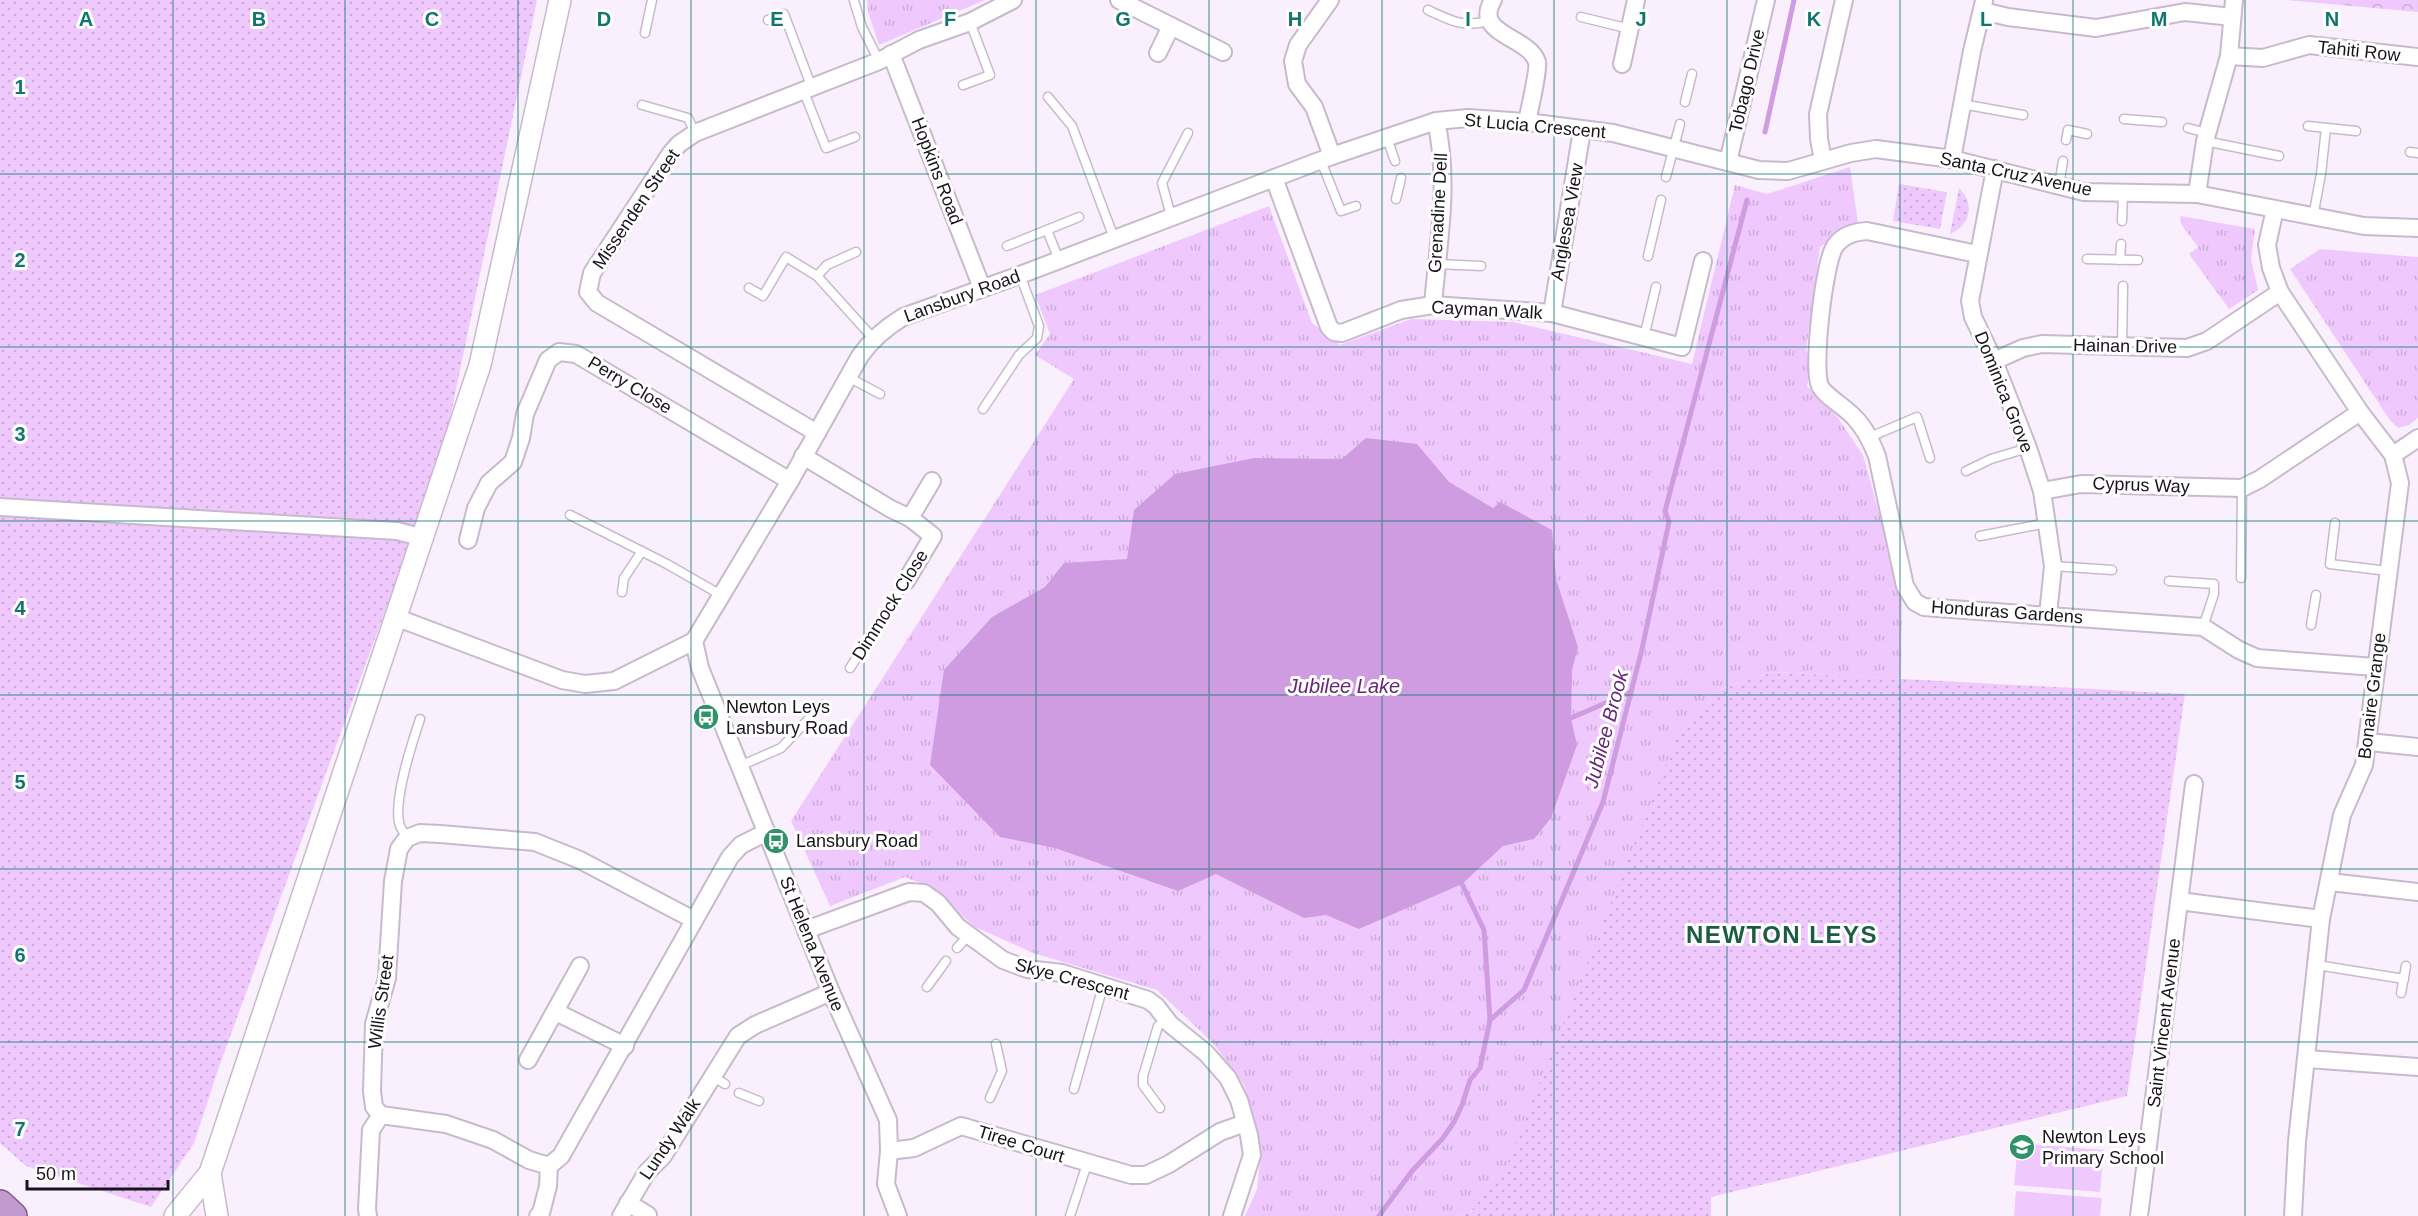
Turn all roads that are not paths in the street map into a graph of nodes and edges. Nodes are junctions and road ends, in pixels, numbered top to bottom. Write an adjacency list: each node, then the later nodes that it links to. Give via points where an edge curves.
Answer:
1 (560, 0): 126 (street, via 480,365)
2 (652, 0): 20 (lane)
3 (1013, 0): 17 (street, Missenden Street)
4 (1119, 0): 18 (street)
5 (1330, 0): 54 (street, via 1298,45 1293,61 1297,84 1314,107)
6 (1493, 0): 16 (street)
7 (1636, 0): 19 (street)
8 (1766, 0): 59 (street, Tobago Drive)
9 (1845, 0): 56 (street, via 1818,114)
10 (854, 1): 25 (lane, via 862,27)
11 (1983, 5): 12 (street, via 2008,17 2096,28); 33 (street)
12 (2233, 8): 23 (street)
13 (1428, 10): 16 (lane, via 1456,23)
14 (1581, 17): 19 (lane)
15 (768, 20): 29 (lane, via 784,14)
16 (1490, 21): 37 (street, via 1497,31 1532,53 1538,63)
17 (970, 22): 25 (street, Missenden Street, via 919,40); 28 (lane, via 990,75)
18 (1171, 26): 21 (street); 22 (street)
19 (1630, 28): 26 (street)
20 (645, 33)
21 (1224, 52)
22 (1158, 53)
23 (2229, 56): 24 (street, Tahiti Row, via 2263,58 2309,45); 49 (street)
24 (2418, 57)
25 (885, 58): 29 (street, Missenden Street); 96 (street, Hopkins Road)
26 (1622, 64)
27 (1692, 74): 31 (lane)
28 (963, 85)
29 (808, 90): 45 (street, Missenden Street); 48 (lane, via 826,148)
30 (1048, 97): 78 (lane, via 1072,126)
31 (1684, 102)
32 (642, 105): 45 (lane, via 688,118)
33 (1962, 105): 34 (lane); 55 (street)
34 (2023, 115)
35 (2124, 119): 38 (lane)
36 (1436, 121): 37 (street, St Lucia Crescent, via 1468,118); 50 (street, St Lucia Crescent); 89 (street, Grenadine Dell, via 1444,177)
37 (1527, 122): 43 (street, St Lucia Crescent)
38 (2162, 122)
39 (1680, 124): 52 (lane)
40 (2308, 126): 42 (lane)
41 (2188, 128): 49 (lane)
42 (2326, 128): 44 (lane); 74 (lane)
43 (1582, 130): 52 (street, St Lucia Crescent); 99 (street, Anglesea View)
44 (2356, 131)
45 (695, 133): 108 (street, Missenden Street, via 671,153 592,273 588,292 597,303)
46 (1188, 133): 72 (lane, via 1162,183)
47 (2087, 134): 51 (lane, via 2068,130)
48 (855, 137)
49 (2206, 137): 53 (lane); 67 (street)
50 (1387, 138): 54 (street, St Lucia Crescent); 57 (lane)
51 (2066, 140)
52 (1672, 147): 59 (street, St Lucia Crescent); 62 (lane)
53 (2280, 156)
54 (1327, 158): 63 (street, St Lucia Crescent); 70 (lane, via 1341,211)
55 (1952, 159): 56 (street, Santa Cruz Avenue, via 1876,149); 61 (street, Santa Cruz Avenue)
56 (1823, 160): 60 (street, Santa Cruz Avenue, via 1788,171)
57 (1395, 161)
58 (2064, 161): 65 (lane)
59 (1728, 162): 60 (street, St Lucia Crescent)
60 (1759, 170)
61 (1995, 170): 65 (street, Santa Cruz Avenue); 82 (street, Dominica Grove)
62 (1666, 177)
63 (1274, 178): 72 (street, St Lucia Crescent); 98 (street, Cayman Walk, via 1334,332 1342,333 1401,310)
64 (1401, 178): 68 (lane)
65 (2060, 185): 66 (street, Santa Cruz Avenue, via 2085,192)
66 (2123, 194): 67 (street, Santa Cruz Avenue); 75 (lane)
67 (2197, 194): 71 (street, Santa Cruz Avenue)
68 (1396, 199)
69 (1660, 200): 83 (lane)
70 (1356, 206)
71 (2275, 209): 74 (street, Santa Cruz Avenue); 97 (street, Bonaire Grange, via 2267,245)
72 (1174, 215): 78 (street, Lansbury Road)
73 (1079, 217): 77 (lane)
74 (2313, 217): 76 (street, Santa Cruz Avenue, via 2364,226)
75 (2122, 221)
76 (2418, 228)
77 (1047, 230): 80 (lane); 85 (lane)
78 (1114, 238): 85 (street, Lansbury Road)
79 (2121, 244): 86 (lane)
80 (1007, 246)
81 (856, 252): 92 (lane, via 827,265)
82 (1977, 254): 103 (street, Dominica Grove, via 1970,301 1973,318); 109 (street, Honduras Gardens, via 1867,231 1853,232 1834,248 1828,261 1816,360 1820,387 1854,417)
83 (1648, 256)
84 (2087, 259): 86 (lane)
85 (1059, 260): 91 (street, Lansbury Road)
86 (2120, 260): 87 (lane)
87 (2138, 260)
88 (1703, 261): 100 (street, Cayman Walk, via 1682,347)
89 (1437, 264): 90 (lane); 98 (street, Grenadine Dell)
90 (1481, 266)
91 (1020, 275): 96 (street, Lansbury Road); 106 (lane, via 1039,326 1037,338 1019,355)
92 (817, 276): 95 (lane, via 786,257 763,296); 101 (lane)
93 (2123, 286): 102 (lane)
94 (1656, 287): 100 (lane)
95 (749, 288)
96 (982, 288): 101 (street, Lansbury Road, via 903,317)
97 (2280, 292): 102 (street, Hainan Drive, via 2207,340 2187,348); 107 (street, Bonaire Grange)
98 (1433, 305): 99 (street, Cayman Walk)
99 (1552, 313): 100 (street, Cayman Walk)
100 (1644, 337)
101 (873, 338): 104 (street, Lansbury Road)
102 (2122, 346): 103 (street, Hainan Drive, via 2042,344)
103 (1994, 361): 111 (street, Dominica Grove)
104 (848, 377): 105 (lane); 108 (street, Lansbury Road)
105 (880, 394)
106 (984, 409)
107 (2360, 412): 112 (street, Bonaire Grange); 118 (street)
108 (817, 433): 113 (street, Lansbury Road)
109 (1869, 438): 114 (lane, via 1917,417); 138 (street, Honduras Gardens, via 1877,456 1905,586 1915,602 1924,608)
110 (2418, 438): 112 (street)
111 (2028, 448): 115 (lane); 119 (street, Dominica Grove)
112 (2393, 455): 131 (street, Bonaire Grange, via 2400,483)
113 (803, 456): 116 (street, Lansbury Road); 122 (street, Dimmock Close)
114 (1930, 458)
115 (1966, 471)
116 (790, 481): 127 (street, Perry Close, via 576,354 559,352 548,360 525,414 513,462 485,489); 136 (street, Lansbury Road)
117 (932, 481): 122 (street)
118 (2242, 488): 119 (street, Cyprus Way, via 2081,484); 132 (lane)
119 (2042, 491): 123 (street, Dominica Grove)
120 (0, 507): 126 (street, via 397,531)
121 (570, 515): 128 (lane)
122 (910, 518): 133 (street, Dimmock Close, via 933,536)
123 (2046, 523): 125 (lane); 129 (street, Dominica Grove)
124 (2335, 523): 131 (lane, via 2330,564)
125 (1980, 536)
126 (423, 538): 139 (street)
127 (468, 540)
128 (642, 551): 135 (lane, via 624,579); 136 (lane)
129 (2053, 566): 130 (lane); 138 (street, Dominica Grove)
130 (2112, 570)
131 (2388, 571): 143 (street, Bonaire Grange)
132 (2241, 578)
133 (906, 580): 144 (lane, Dimmock Close)
134 (2169, 582): 141 (lane, via 2214,584)
135 (622, 592)
136 (721, 595): 142 (street, Lansbury Road)
137 (2316, 595): 140 (lane)
138 (2048, 615): 141 (street, Honduras Gardens)
139 (395, 617): 142 (street, via 562,680 585,684 614,681); 187 (street)
140 (2311, 625)
141 (2203, 627): 143 (street, Honduras Gardens, via 2257,658 2307,658)
142 (694, 641): 149 (street, St Helena Avenue, via 700,668)
143 (2375, 667): 147 (street, Bonaire Grange)
144 (850, 668)
145 (822, 705): 149 (lane, via 781,748)
146 (420, 719): 152 (lane, via 407,758 399,805 399,824)
147 (2368, 742): 148 (street); 153 (street, Bonaire Grange, via 2364,765 2342,815)
148 (2418, 747)
149 (740, 766): 151 (street, St Helena Avenue)
150 (2194, 784): 155 (street, Saint Vincent Avenue)
151 (767, 832): 157 (street, via 741,845 730,857); 158 (street, St Helena Avenue)
152 (407, 838): 157 (street, via 420,833 535,842 580,860); 182 (street, Willis Street, via 399,849 393,881 387,978 374,1024 372,1091 374,1107)
153 (2330, 882): 154 (street); 156 (street, Bonaire Grange)
154 (2418, 892)
155 (2179, 901): 156 (street); 199 (street, Saint Vincent Avenue)
156 (2321, 919): 162 (street, Bonaire Grange)
157 (694, 920): 173 (street)
158 (806, 930): 159 (street, Skye Crescent, via 909,892 924,893 938,903); 168 (street, St Helena Avenue)
159 (969, 935): 160 (lane); 166 (street, Skye Crescent, via 1003,960)
160 (957, 948)
161 (946, 961): 167 (lane)
162 (2317, 965): 165 (lane); 174 (street, Bonaire Grange)
163 (580, 966): 170 (street)
164 (2406, 966): 165 (lane)
165 (2404, 979): 169 (lane)
166 (1103, 986): 171 (street, Skye Crescent, via 1148,1000); 177 (lane)
167 (927, 987)
168 (831, 992): 184 (street, St Helena Avenue, via 888,1120); 189 (street, Lundy Walk, via 738,1036 719,1080 647,1172)
169 (2401, 993)
170 (556, 1012): 173 (street); 175 (street)
171 (1167, 1019): 181 (lane, via 1158,1026 1143,1076 1143,1085); 183 (street, Skye Crescent, via 1228,1078)
172 (996, 1044): 179 (lane, via 1002,1071)
173 (625, 1046): 186 (street, via 561,1156)
174 (2307, 1059): 176 (street); 200 (street, Bonaire Grange)
175 (528, 1060)
176 (2418, 1067)
177 (1074, 1089)
178 (740, 1093): 180 (lane)
179 (990, 1098)
180 (759, 1101)
181 (1160, 1108)
182 (381, 1115): 186 (street, via 446,1124); 193 (street, via 372,1130)
183 (1245, 1123): 185 (street, Tiree Court, via 1220,1132 1146,1175); 198 (street, Skye Crescent, via 1252,1155)
184 (889, 1151): 185 (street, Tiree Court, via 914,1148 955,1127 980,1127); 196 (street, St Helena Avenue, via 886,1184)
185 (1087, 1164): 197 (lane, Tiree Court)
186 (549, 1166): 194 (street, via 548,1186)
187 (210, 1173): 191 (street); 192 (street)
188 (0, 1204): 190 (highway)
189 (625, 1209): 195 (street, Lundy Walk)
190 (13, 1216)
191 (175, 1216)
192 (217, 1216)
193 (369, 1216)
194 (538, 1216)
195 (649, 1216)
196 (898, 1216)
197 (1070, 1216)
198 (1232, 1216)
199 (2139, 1216)
200 (2293, 1216)

